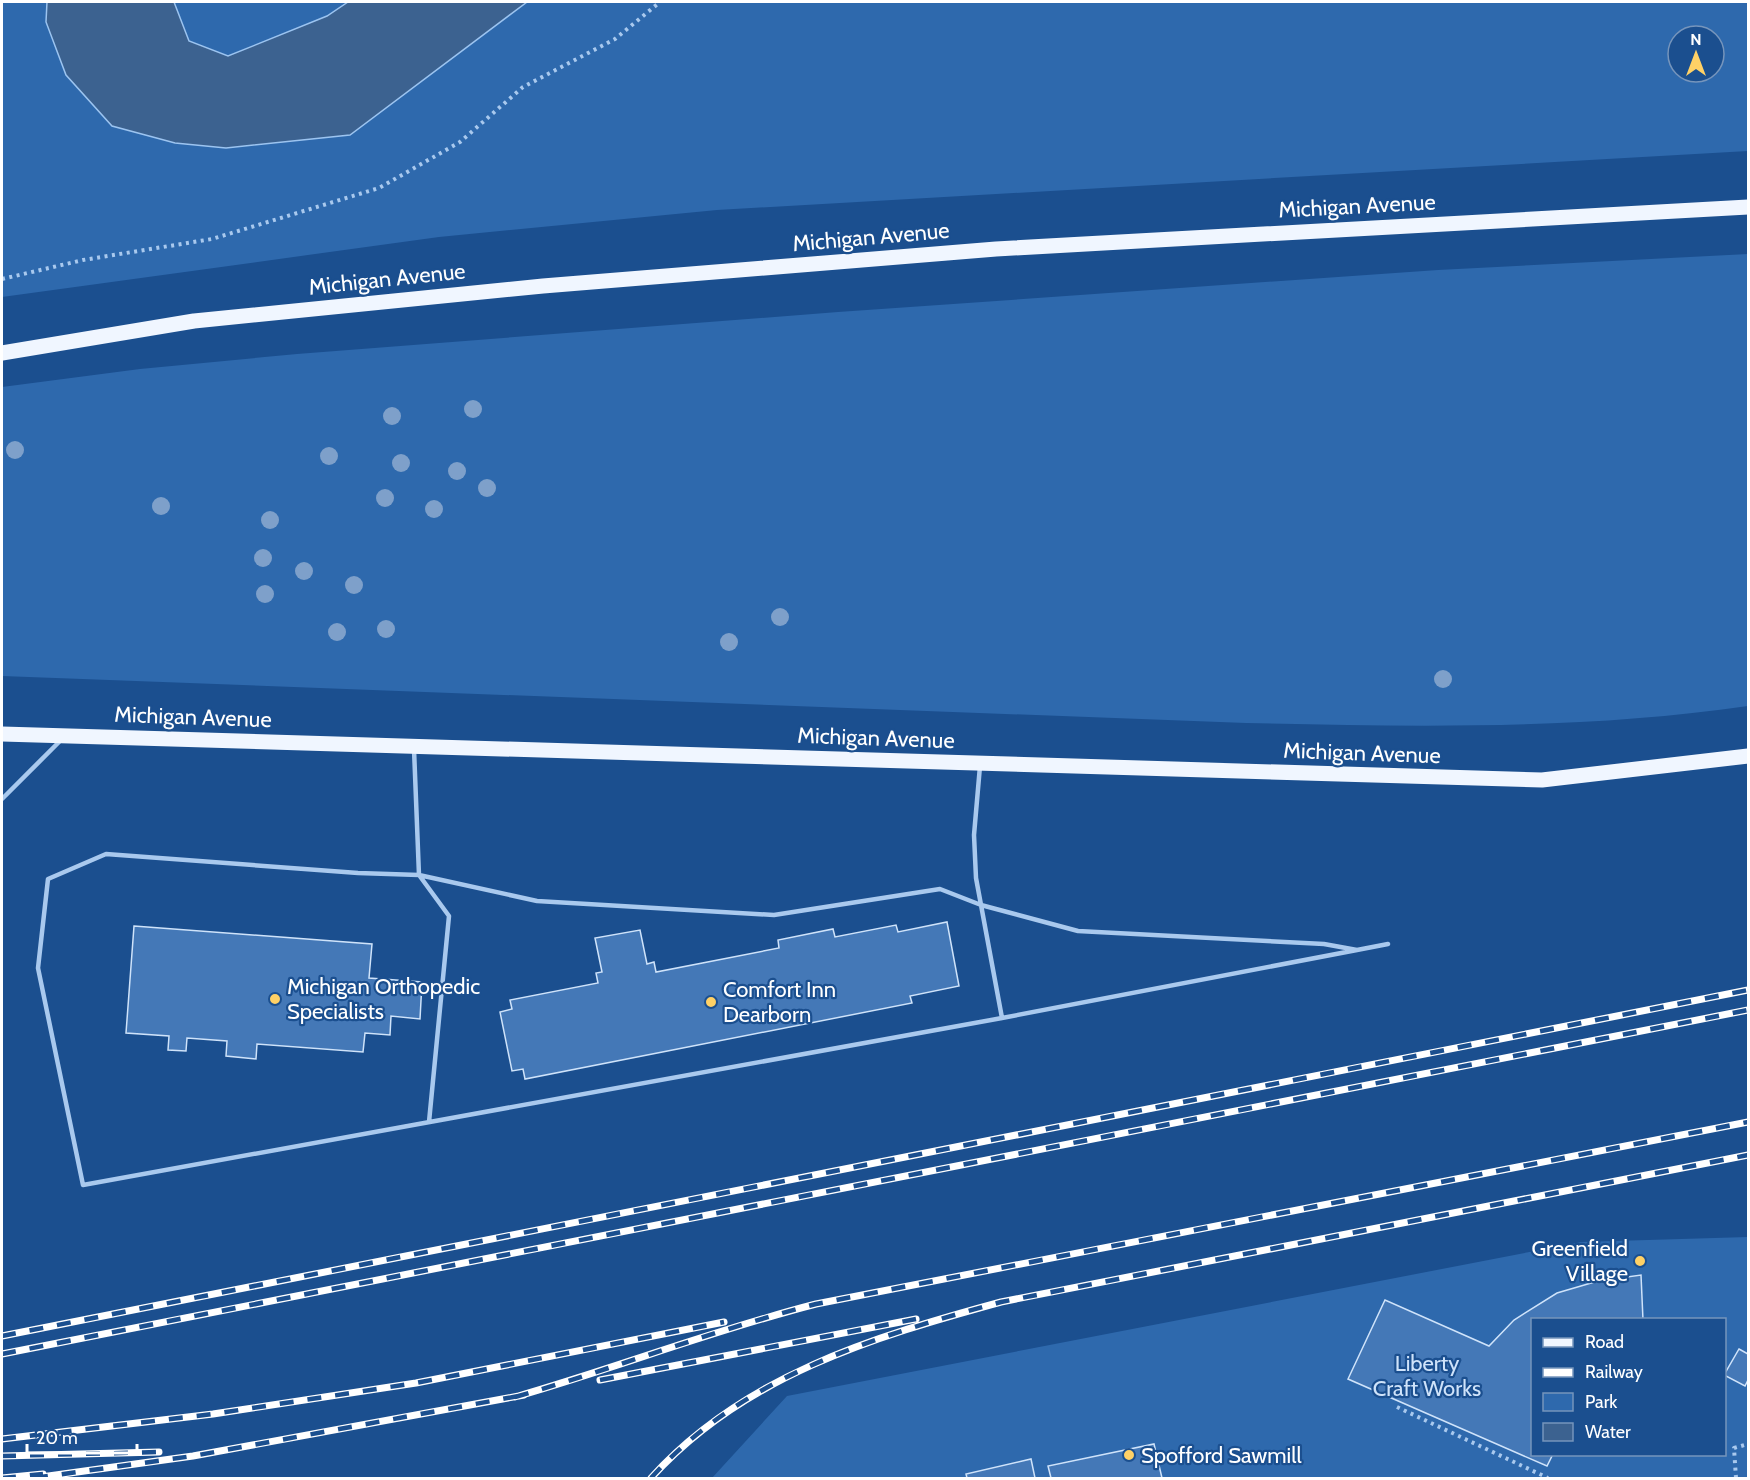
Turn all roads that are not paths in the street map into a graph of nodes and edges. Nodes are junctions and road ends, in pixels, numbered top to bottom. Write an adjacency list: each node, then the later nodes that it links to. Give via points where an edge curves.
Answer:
1 (1749, 207): 2 (main road, Michigan Avenue, via 996,249 555,285 194,321)
2 (2, 353)
3 (2, 734): 4 (main road, Michigan Avenue)
4 (65, 736): 5 (main road, Michigan Avenue); 8 (lane)
5 (413, 746): 7 (main road, Michigan Avenue); 9 (lane)
6 (1749, 756): 7 (main road, Michigan Avenue, via 1542,780)
7 (981, 764): 10 (lane, via 974,835)
8 (2, 799)
9 (419, 875): 10 (lane, via 537,901 774,915 940,889); 14 (lane, via 449,916); 14 (lane, via 106,854 48,879 38,968 83,1185)
10 (981, 905): 12 (lane, via 1078,932 1324,944); 13 (lane)
11 (1388, 944): 12 (lane)
12 (1357, 950): 13 (lane)
13 (1002, 1018): 14 (lane)
14 (429, 1122)

